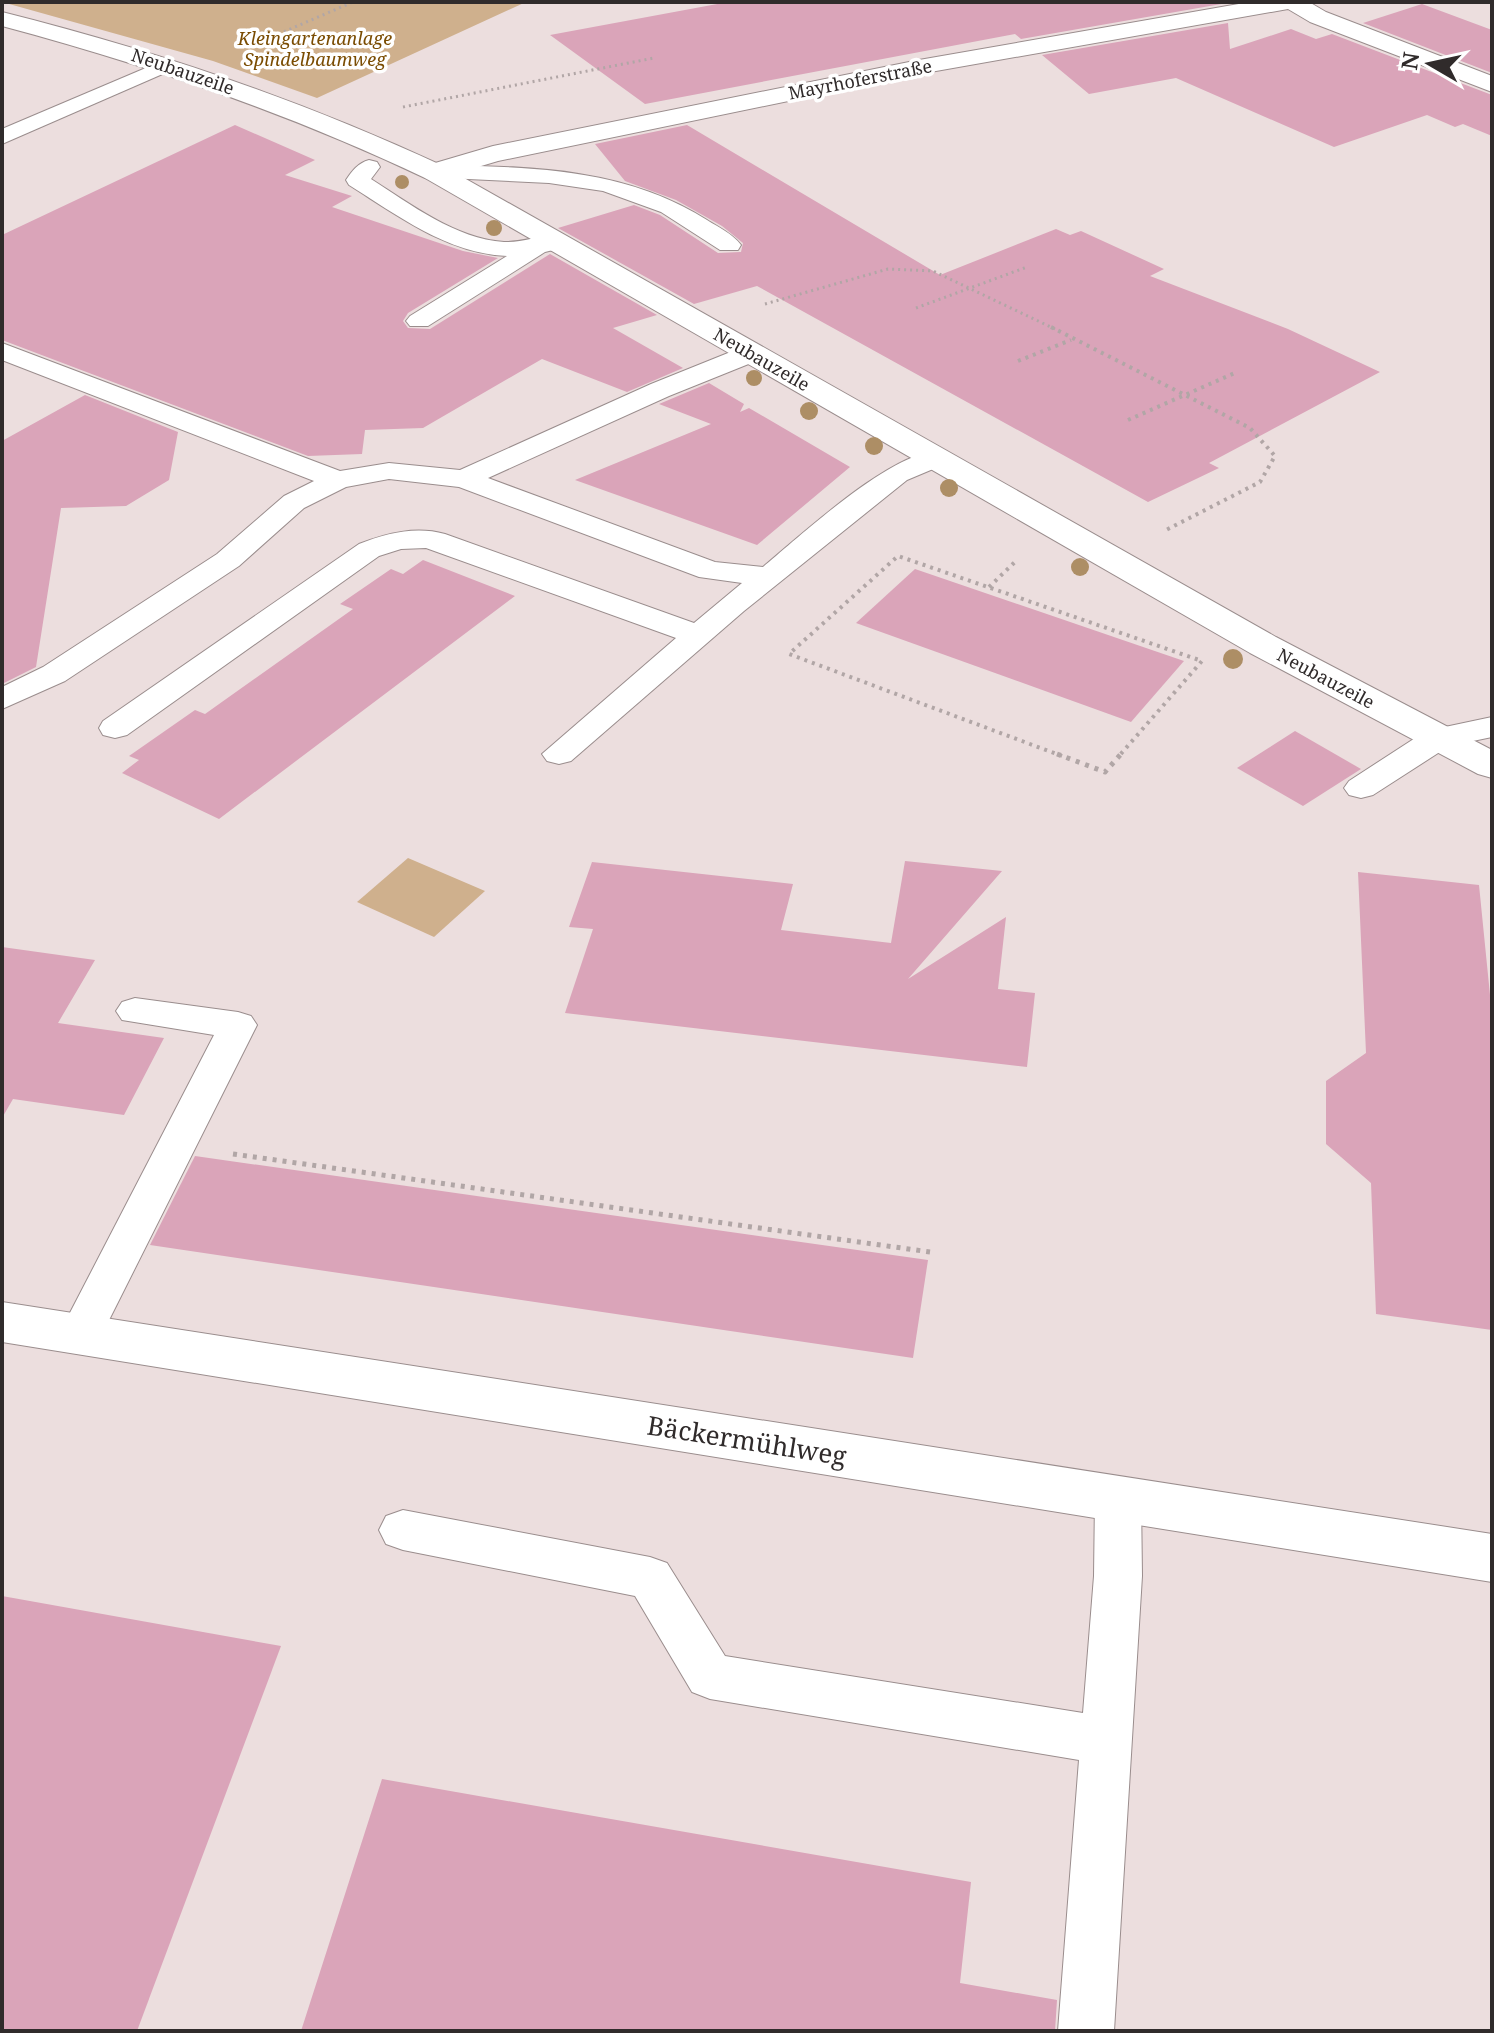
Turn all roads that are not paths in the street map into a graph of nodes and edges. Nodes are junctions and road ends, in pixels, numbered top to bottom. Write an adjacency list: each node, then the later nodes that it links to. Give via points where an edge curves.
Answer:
1 (1291, 2): 4 (street); 7 (street, Mayrhoferstraße, via 903,70 493,154)
2 (2, 19): 3 (street, Neubauzeile)
3 (167, 65): 5 (lane); 7 (street, Neubauzeile, via 356,134)
4 (1492, 85)
5 (2, 137)
6 (369, 167): 9 (lane, via 357,180 452,237 495,251)
7 (434, 172): 8 (lane, via 524,175 620,189 661,204); 9 (street, Neubauzeile)
8 (729, 245)
9 (545, 246): 10 (lane); 12 (street, Neubauzeile)
10 (419, 321)
11 (2, 351): 15 (lane)
12 (752, 353): 13 (street, Neubauzeile); 14 (lane)
13 (935, 458): 16 (lane, via 897,474); 21 (street, Neubauzeile)
14 (464, 479): 15 (lane, via 389,471); 16 (lane, via 710,571)
15 (338, 480): 18 (lane, via 294,502 228,560 54,674)
16 (768, 576): 17 (lane)
17 (698, 635): 20 (lane, via 435,540 391,541 369,550); 22 (lane)
18 (2, 699)
19 (1492, 727): 21 (lane)
20 (115, 728)
21 (1438, 738): 23 (street, Neubauzeile); 24 (lane)
22 (559, 754)
23 (1492, 766)
24 (1361, 788)
25 (135, 1011): 27 (lane, via 238,1025)
26 (2, 1322): 27 (street, Bäckermühlweg)
27 (81, 1334): 28 (street, Bäckermühlweg)
28 (1118, 1499): 30 (street, Bäckermühlweg); 31 (lane, via 1118,1576)
29 (403, 1530): 31 (lane, via 650,1578 710,1676)
30 (1492, 1558)
31 (1105, 1740): 32 (lane)
32 (1086, 2031)

